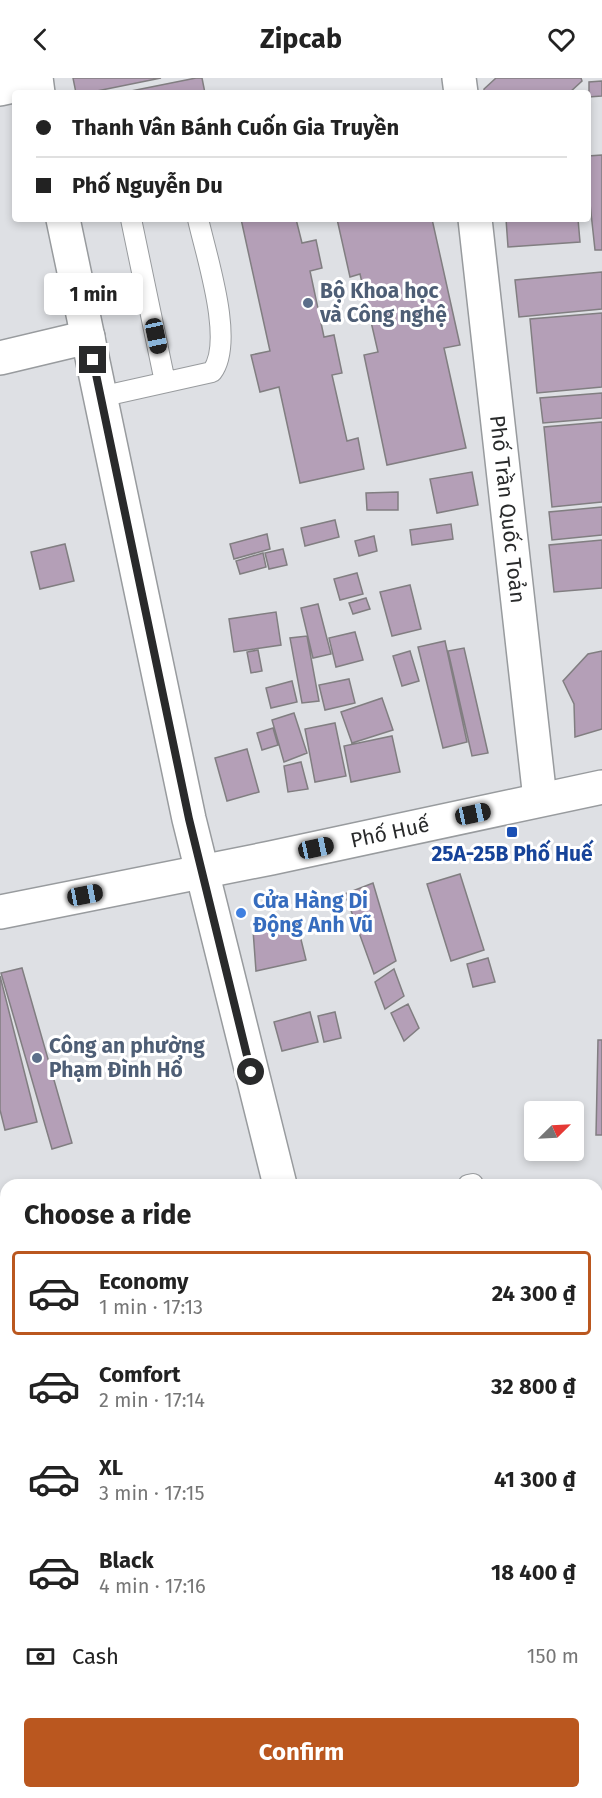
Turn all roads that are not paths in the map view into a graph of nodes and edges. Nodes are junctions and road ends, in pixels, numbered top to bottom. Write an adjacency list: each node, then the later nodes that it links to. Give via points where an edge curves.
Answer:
1 (37, 84): 2 (street)
2 (0, 89)
3 (64, 222): 7 (street)
4 (132, 222): 9 (lane)
5 (199, 222): 9 (lane, via 222,342 219,363 212,372)
6 (475, 222): 12 (street, Phố Trần Quốc Toản)
7 (88, 337): 8 (street); 10 (street)
8 (0, 358)
9 (165, 382): 10 (lane)
10 (100, 397): 13 (street)
11 (602, 787): 12 (street, Phố Huế)
12 (540, 799): 13 (street, Phố Huế)
13 (202, 872): 14 (street, Phố Huế); 15 (street)
14 (0, 912)
15 (279, 1179)

